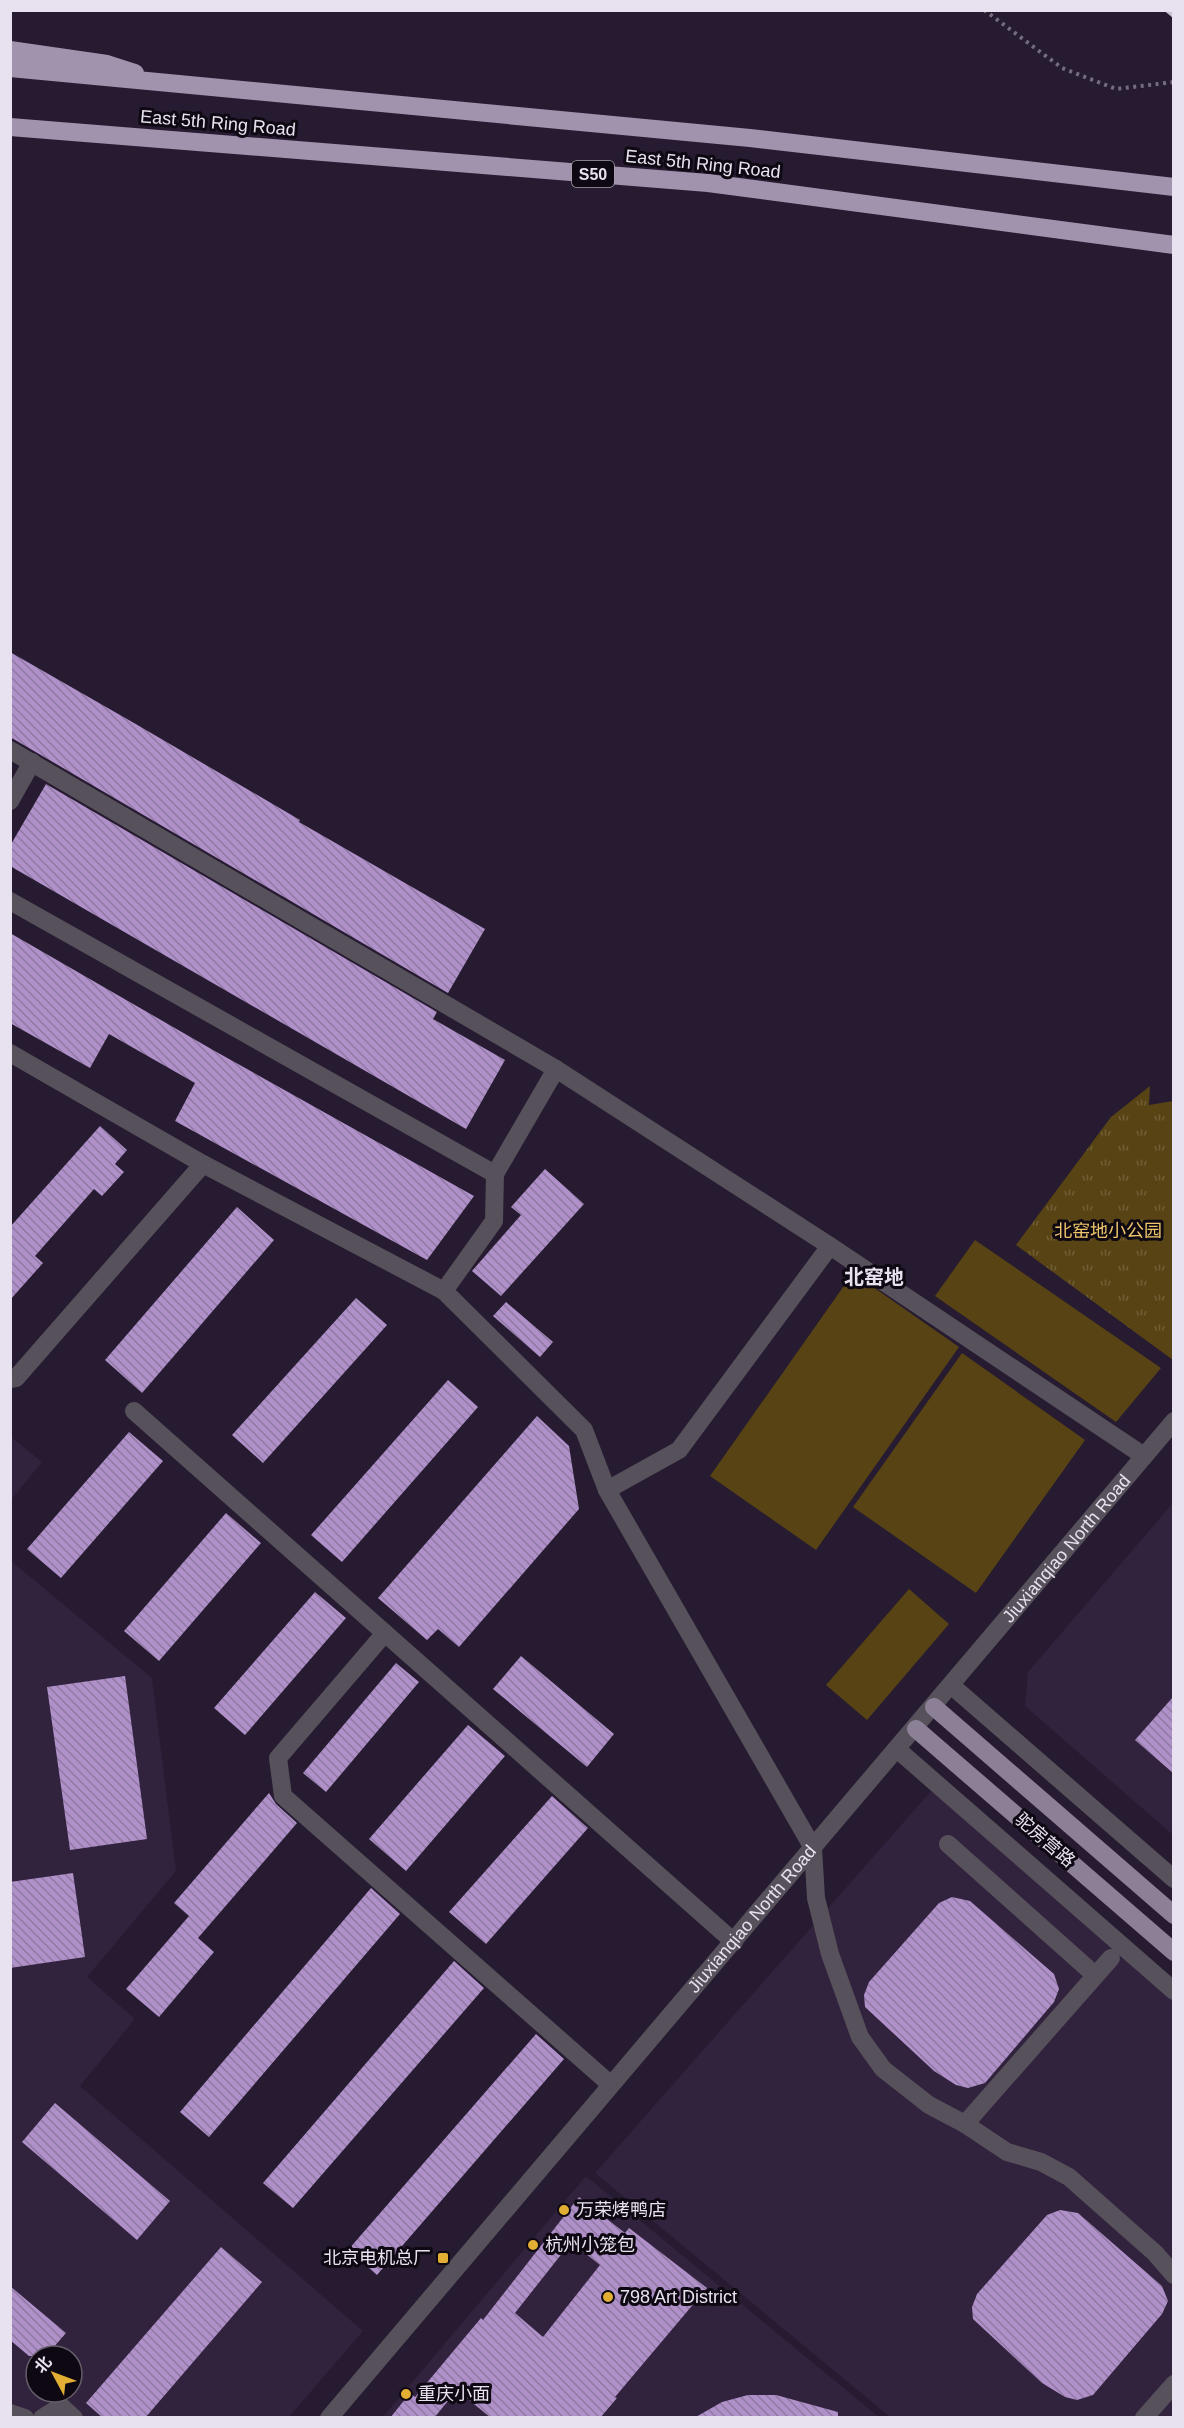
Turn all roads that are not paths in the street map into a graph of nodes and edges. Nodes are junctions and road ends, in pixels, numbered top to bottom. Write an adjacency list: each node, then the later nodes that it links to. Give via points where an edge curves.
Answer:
1 (10, 50): 3 (highway, via 107,64)
2 (10, 68): 3 (highway, East 5th Ring Road)
3 (162, 83): 5 (highway, East 5th Ring Road, via 750,138)
4 (10, 127): 6 (highway, East 5th Ring Road / S50, via 708,183)
5 (1173, 187)
6 (1173, 245)
7 (10, 750): 8 (street)
8 (32, 762): 9 (street); 12 (street)
9 (10, 801)
10 (10, 901): 14 (street)
11 (10, 1053): 13 (street)
12 (556, 1069): 14 (street); 15 (street)
13 (202, 1164): 16 (street); 17 (street, via 16,1378)
14 (495, 1174): 16 (street, via 494,1221)
15 (830, 1246): 20 (street); 21 (street, via 679,1450)
16 (444, 1291): 21 (street, via 584,1430)
17 (10, 1379)
18 (134, 1411): 22 (street)
19 (1173, 1421): 20 (street, Jiuxianqiao North Road)
20 (1144, 1456): 23 (street, Jiuxianqiao North Road)
21 (607, 1490): 28 (street)
22 (385, 1633): 31 (street); 36 (street, via 278,1758 283,1796)
23 (952, 1686): 24 (street, Jiuxianqiao North Road); 29 (street)
24 (934, 1707): 25 (street, Jiuxianqiao North Road); 30 (main road, 驼房营路)
25 (916, 1729): 26 (street, Jiuxianqiao North Road); 32 (main road, 驼房营路)
26 (898, 1750): 28 (street, Jiuxianqiao North Road); 35 (street)
27 (948, 1844): 34 (street)
28 (813, 1848): 31 (street, Jiuxianqiao North Road); 37 (street, via 816,1898 860,2037 883,2069 929,2105)
29 (1173, 1879)
30 (1173, 1915)
31 (734, 1942): 36 (street, Jiuxianqiao North Road)
32 (1173, 1952)
33 (1111, 1958): 34 (street)
34 (1095, 1976): 37 (street)
35 (1173, 1991)
36 (610, 2084): 44 (street, Jiuxianqiao North Road)
37 (965, 2124): 38 (street, via 1007,2152 1069,2177 1155,2253)
38 (1173, 2275)
39 (1173, 2384): 45 (street)
40 (10, 2413): 41 (street)
41 (25, 2418)
42 (42, 2418): 43 (street, via 60,2406)
43 (74, 2418)
44 (329, 2418)
45 (1144, 2418)

